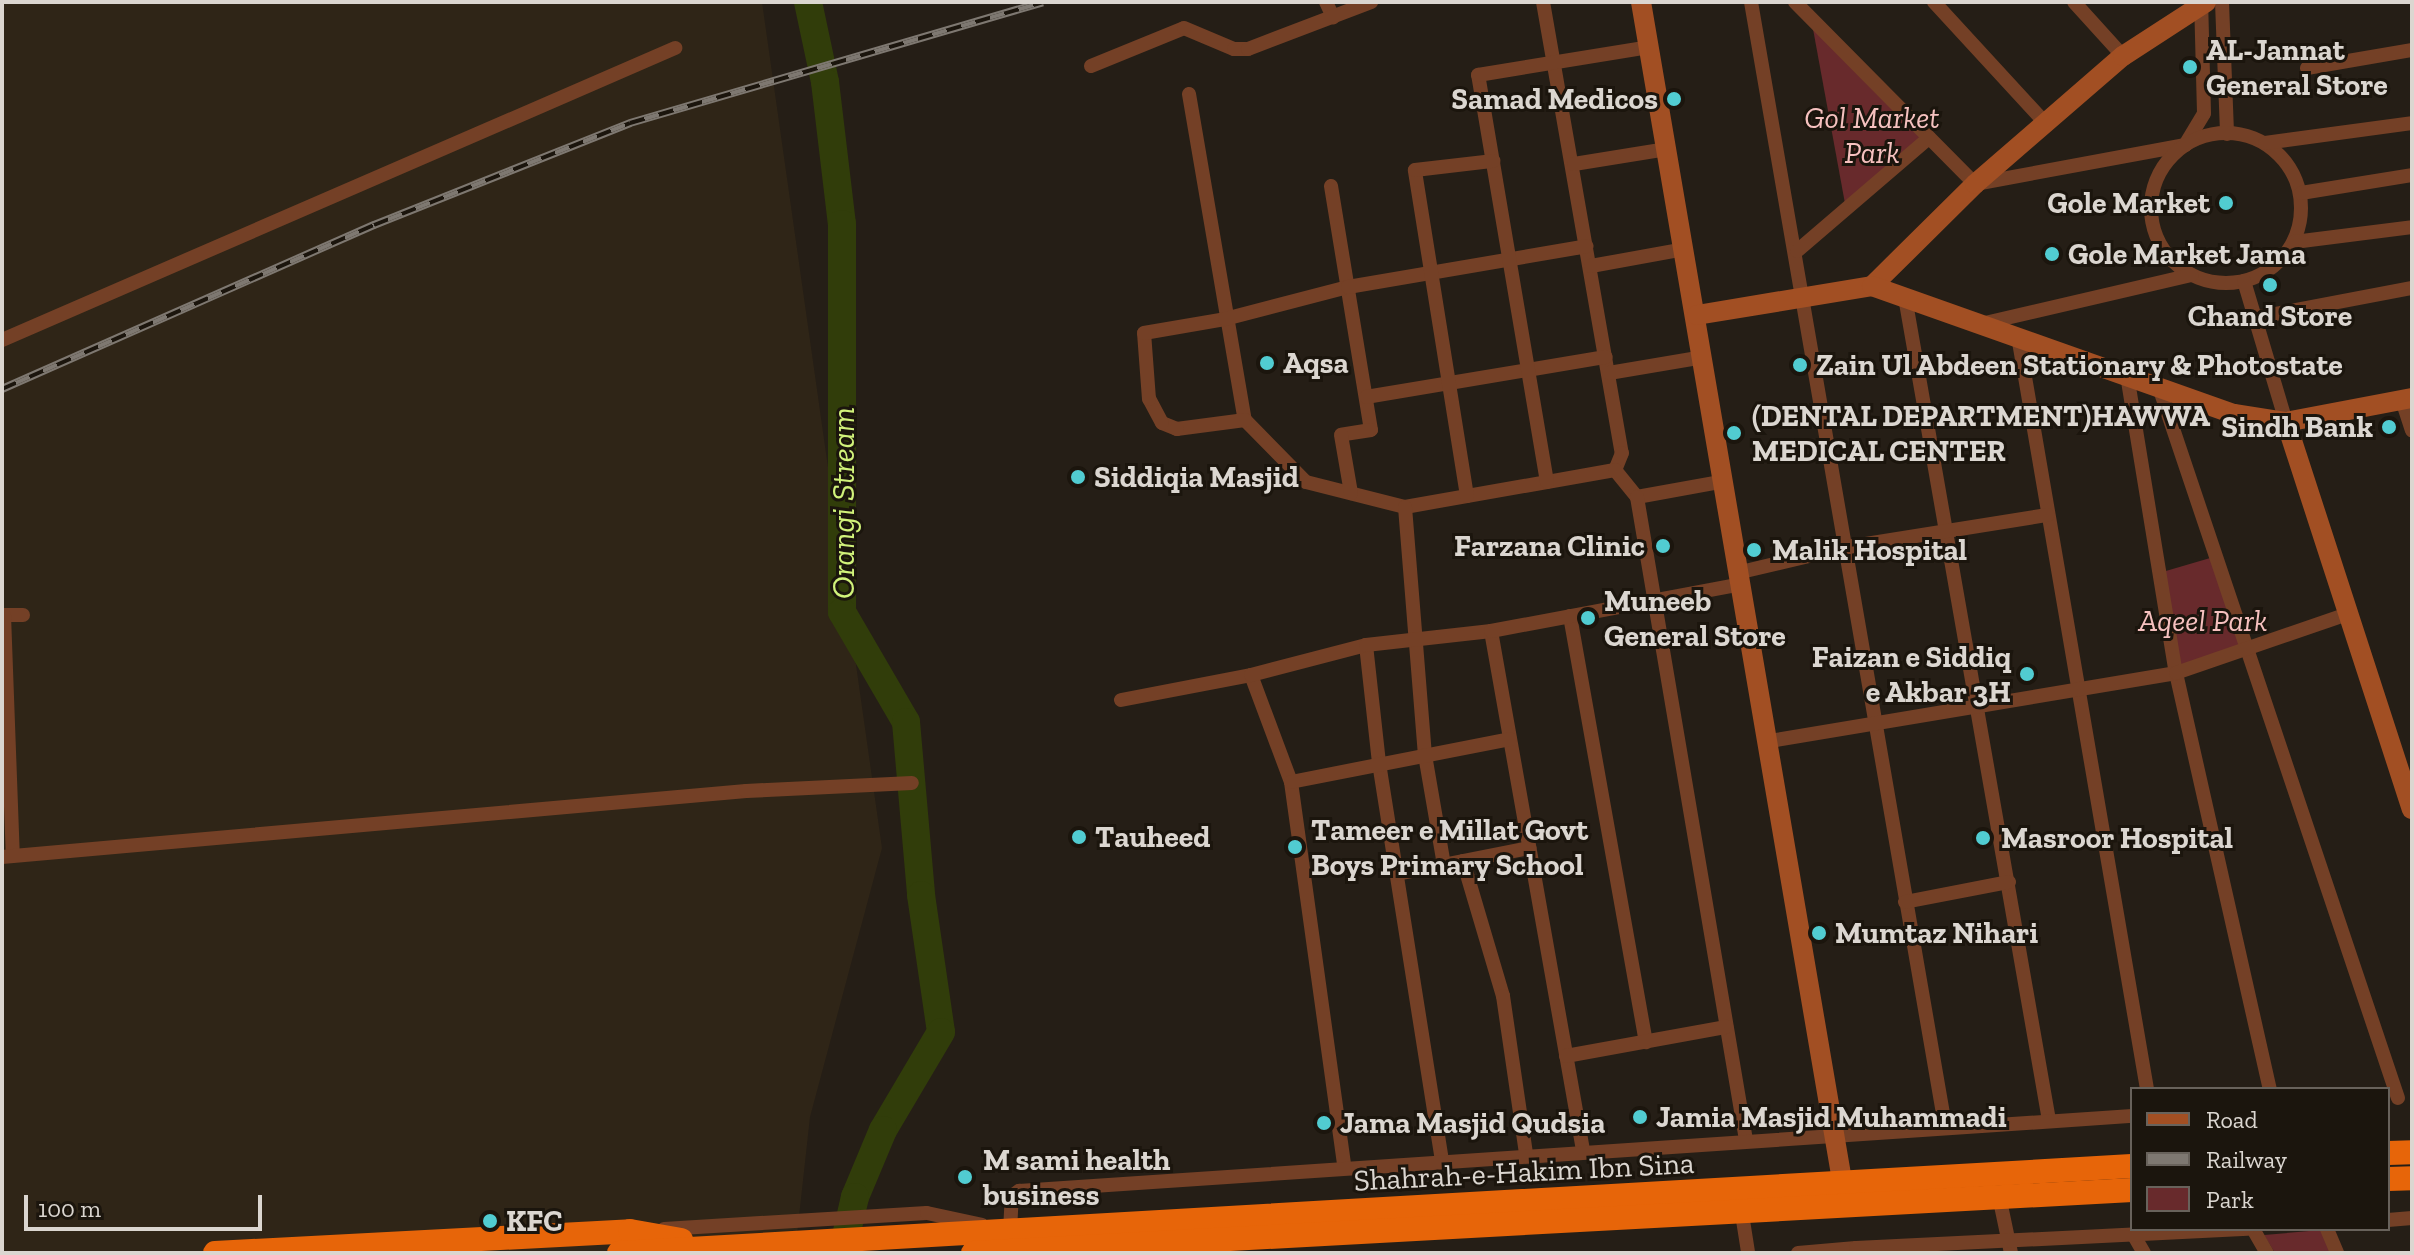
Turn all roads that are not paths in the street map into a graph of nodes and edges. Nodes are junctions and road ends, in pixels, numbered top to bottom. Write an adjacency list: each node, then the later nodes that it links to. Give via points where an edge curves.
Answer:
1 (1326, 2): 10 (street)
2 (1371, 2): 10 (street)
3 (1543, 2): 15 (street)
4 (1641, 2): 11 (street)
5 (1751, 2): 36 (street)
6 (1795, 2): 22 (street)
7 (1934, 2): 20 (street)
8 (2074, 2): 14 (street)
9 (2208, 2): 14 (street); 21 (street); 24 (street, via 2204,113)
10 (1333, 17): 16 (street, via 1248,49 1234,49 1184,28 1170,30)
11 (1649, 47): 15 (street); 25 (street)
12 (675, 48): 52 (street)
13 (2412, 50): 17 (street)
14 (2123, 56): 20 (street)
15 (1555, 63): 26 (street, via 1478,75); 27 (street)
16 (1091, 66)
17 (2307, 68)
18 (1189, 94): 49 (street)
19 (2412, 123): 23 (street)
20 (2047, 125): 29 (street)
21 (2227, 134): 23 (street); 24 (street)
22 (1929, 138): 29 (street); 36 (street)
23 (2265, 143): 31 (street, via 2294,175)
24 (2185, 145): 29 (street); 40 (street, via 2165,164 2151,206 2155,232 2167,255)
25 (1667, 149): 27 (street); 35 (street)
26 (1493, 161): 37 (street); 39 (street, via 1415,170)
27 (1574, 164): 34 (street)
28 (2412, 175): 31 (street)
29 (1975, 184): 42 (street)
30 (1331, 186): 43 (street)
31 (2301, 193): 33 (street, via 2301,222)
32 (2412, 227): 33 (street)
33 (2294, 242): 41 (street, via 2278,263)
34 (1587, 246): 37 (street); 38 (street)
35 (1685, 249): 38 (street); 47 (street)
36 (1797, 251): 46 (street)
37 (1509, 259): 39 (street); 55 (street)
38 (1591, 266): 53 (street)
39 (1429, 273): 43 (street); 58 (street)
40 (2192, 275): 41 (street, via 2218,283); 50 (street)
41 (2244, 281): 48 (street)
42 (1872, 286): 45 (street); 46 (street)
43 (1348, 287): 49 (street); 60 (street)
44 (2412, 288): 48 (street)
45 (1905, 297): 50 (street); 73 (street)
46 (1802, 298): 47 (street); 74 (street)
47 (1697, 315): 54 (street)
48 (2254, 318): 63 (street)
49 (1225, 319): 62 (street); 62 (street, via 1144,333 1149,399 1169,428)
50 (1985, 323): 51 (street)
51 (2018, 336): 57 (street); 72 (street)
52 (2, 340)
53 (1606, 357): 55 (street); 56 (street)
54 (1704, 357): 56 (street); 66 (street)
55 (1528, 370): 58 (street); 67 (street)
56 (1609, 373): 65 (street, via 1622,453)
57 (2127, 375): 59 (street); 85 (street)
58 (1448, 384): 60 (street); 69 (street)
59 (2159, 387): 63 (street, via 2234,414); 84 (street)
60 (1366, 397): 68 (street, via 1371,430 1341,435)
61 (2407, 399): 63 (street); 64 (street)
62 (1245, 420): 68 (street, via 1306,482)
63 (2286, 422): 77 (street)
64 (2412, 430)
65 (1615, 470): 67 (street); 70 (street)
66 (1725, 481): 70 (street); 75 (street)
67 (1547, 482): 69 (street)
68 (1351, 493): 71 (street)
69 (1467, 496): 71 (street)
70 (1637, 497): 76 (street)
71 (1405, 507): 82 (street)
72 (2047, 515): 73 (street); 87 (street)
73 (1945, 530): 74 (street); 89 (street)
74 (1847, 547): 75 (street); 90 (street)
75 (1742, 578): 76 (street); 92 (street)
76 (1653, 600): 80 (street); 105 (street)
77 (2347, 614): 84 (street); 97 (street)
78 (3, 615): 79 (street); 99 (street)
79 (23, 615)
80 (1570, 616): 81 (street); 106 (street)
81 (1491, 631): 82 (street); 91 (street)
82 (1415, 639): 83 (street); 93 (street)
83 (1366, 645): 86 (street); 94 (street)
84 (2249, 646): 85 (street); 110 (street)
85 (2176, 673): 87 (street); 109 (street)
86 (1251, 675): 88 (street); 95 (street)
87 (2080, 689): 89 (street); 108 (street)
88 (1121, 700)
89 (1980, 706): 90 (street); 103 (street)
90 (1874, 724): 92 (street); 104 (street)
91 (1510, 739): 93 (street); 98 (street)
92 (1770, 741): 114 (street)
93 (1425, 755): 94 (street); 101 (street)
94 (1379, 763): 95 (street); 102 (street)
95 (1291, 782): 121 (street)
96 (912, 783): 99 (street, via 746,791)
97 (2412, 809)
98 (1529, 848): 100 (street); 107 (street)
99 (7, 857)
100 (1463, 861): 101 (street); 119 (street, via 1503,996)
101 (1444, 865): 102 (street)
102 (1397, 874): 120 (street)
103 (2009, 882): 104 (street); 112 (street)
104 (1905, 902): 113 (street)
105 (1726, 1027): 106 (street); 115 (street)
106 (1646, 1042): 107 (street)
107 (1566, 1056): 116 (street)
108 (2147, 1087)
109 (2270, 1087)
110 (2399, 1098)
111 (2130, 1116): 112 (street)
112 (2049, 1120): 113 (street)
113 (1945, 1125): 114 (street)
114 (1835, 1134): 115 (street); 125 (street)
115 (1746, 1140): 116 (street)
116 (1583, 1150): 119 (street)
117 (2412, 1152): 118 (highway)
118 (2390, 1153)
119 (1526, 1154): 120 (street)
120 (1442, 1159): 121 (street)
121 (1344, 1166): 134 (street, via 1019,1191 1012,1196)
122 (2130, 1166): 125 (highway, Shahrah-e-Hakim Ibn Sina)
123 (2412, 1178): 124 (highway)
124 (2390, 1179)
125 (1843, 1186): 134 (highway, Shahrah-e-Hakim Ibn Sina)
126 (2130, 1190): 127 (highway, Shahrah-e-Hakim Ibn Sina)
127 (1999, 1196): 128 (highway, Shahrah-e-Hakim Ibn Sina); 137 (street)
128 (1742, 1214): 141 (highway, Shahrah-e-Hakim Ibn Sina); 142 (street)
129 (2412, 1218): 130 (street)
130 (2390, 1220)
131 (2203, 1231): 135 (street)
132 (2251, 1231): 145 (street)
133 (2328, 1231): 146 (street)
134 (1013, 1232): 136 (highway, Shahrah-e-Hakim Ibn Sina, via 722,1248); 136 (street, via 927,1213)
135 (2133, 1234): 137 (street); 144 (street)
136 (626, 1246): 140 (highway, Shahrah-e-Hakim Ibn Sina)
137 (2008, 1246): 138 (street)
138 (1930, 1249): 139 (street)
139 (1856, 1250): 143 (street)
140 (215, 1253)
141 (973, 1253)
142 (1748, 1253)
143 (1798, 1253)
144 (2144, 1253)
145 (2267, 1253)
146 (2337, 1253)

